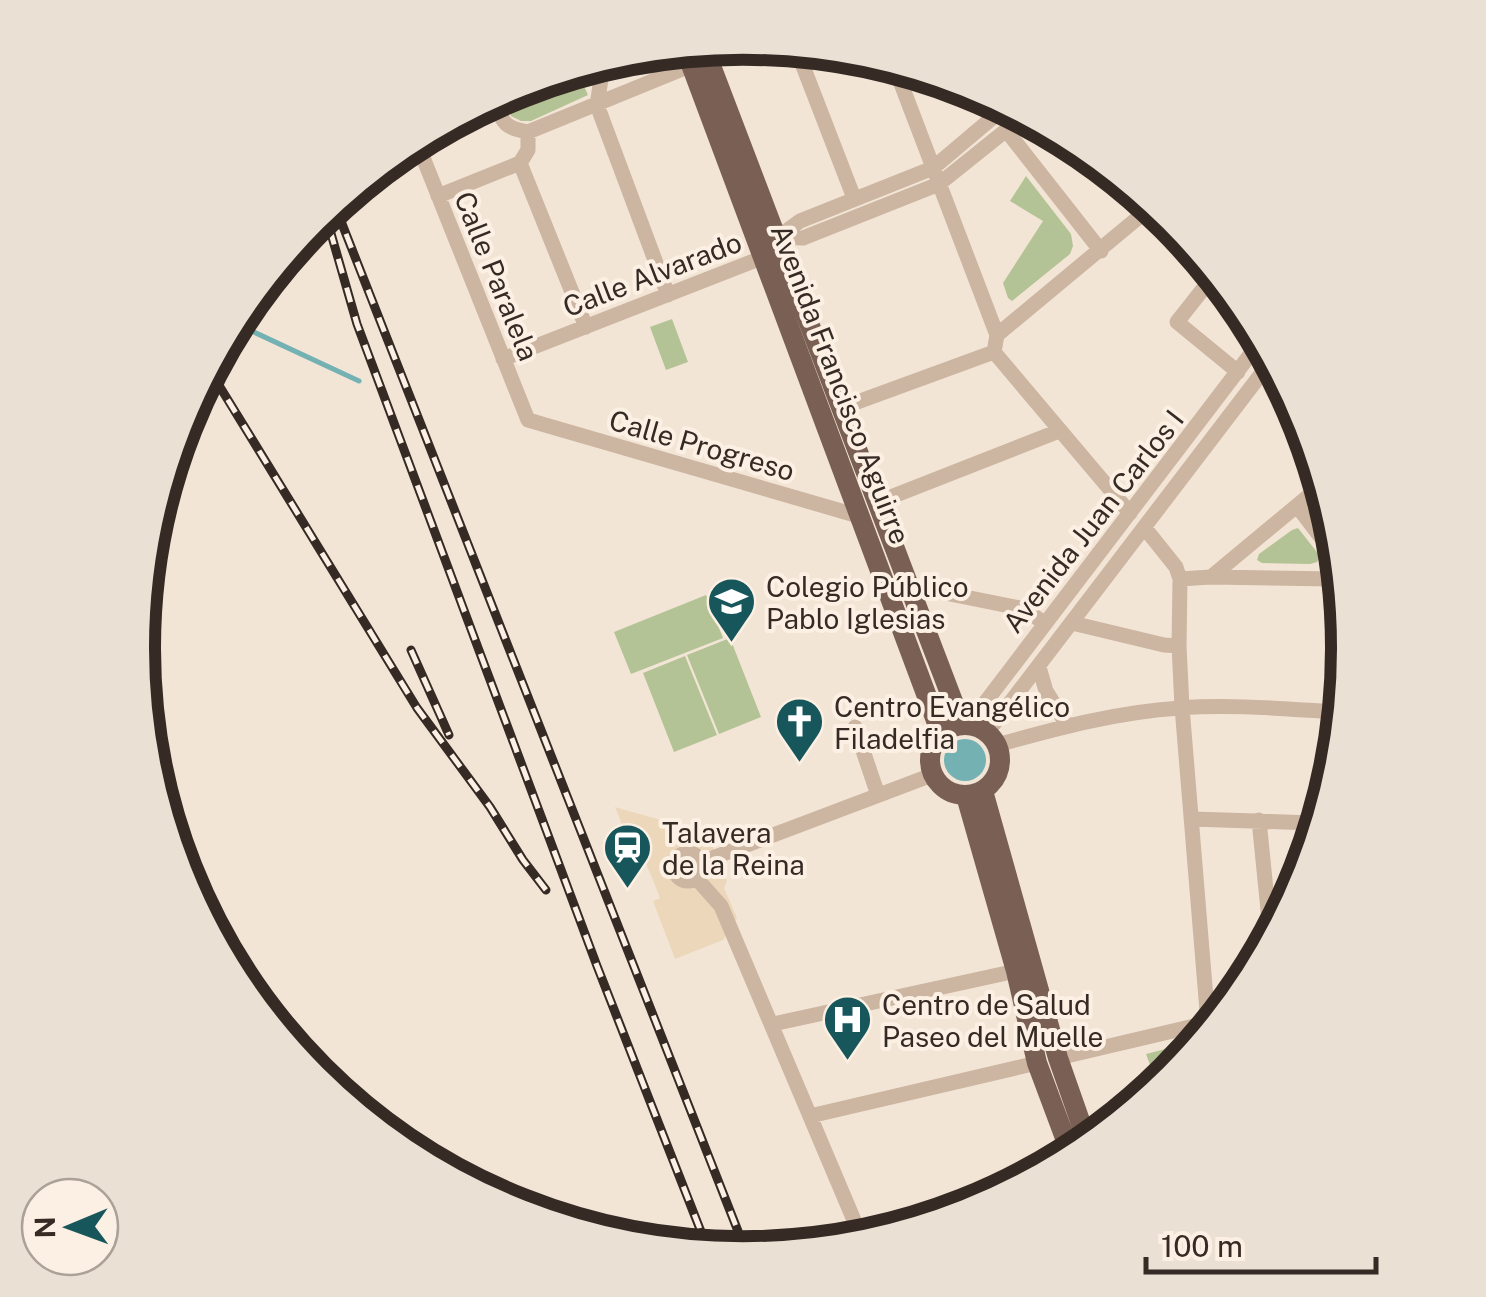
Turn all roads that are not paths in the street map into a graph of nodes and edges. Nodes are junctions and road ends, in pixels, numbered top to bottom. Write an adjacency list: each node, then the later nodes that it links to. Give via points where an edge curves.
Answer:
1 (703, 61): 22 (main road, Avenida Francisco Aguirre)
2 (704, 61): 20 (main road, Avenida Francisco Aguirre)
3 (682, 63): 7 (street)
4 (802, 63): 18 (street)
5 (600, 78): 7 (street)
6 (900, 82): 15 (street)
7 (597, 105): 12 (street); 24 (street)
8 (499, 114): 12 (street, via 514,130)
9 (994, 117): 15 (street, Calle Alvarado)
10 (1012, 126): 11 (street, Calle Alvarado)
11 (1006, 130): 16 (street, Calle Alvarado); 21 (street)
12 (528, 132): 14 (street)
13 (422, 155): 17 (street, Calle Paralela)
14 (520, 164): 17 (street); 25 (street)
15 (933, 168): 16 (street); 18 (street, Calle Alvarado)
16 (939, 184): 20 (street, Calle Alvarado, via 803,238); 26 (street)
17 (438, 196): 28 (street, Calle Paralela)
18 (854, 198): 20 (street, Calle Alvarado)
19 (1141, 215): 21 (street)
20 (778, 238): 31 (main road, Avenida Francisco Aguirre)
21 (1101, 251): 26 (street)
22 (764, 257): 24 (street, Calle Alvarado); 38 (main road, Avenida Francisco Aguirre)
23 (1206, 285): 29 (street, via 1177,322)
24 (668, 295): 25 (street, Calle Alvarado)
25 (586, 327): 28 (street, Calle Alvarado)
26 (996, 343): 31 (street); 33 (street)
27 (1252, 353): 29 (street, Avenida Juan Carlos I)
28 (503, 359): 32 (street, Calle Paralela)
29 (1238, 372): 37 (street, Avenida Juan Carlos I)
30 (1263, 372): 39 (street, Avenida Juan Carlos I)
31 (842, 408): 35 (main road, Avenida Francisco Aguirre)
32 (528, 420): 38 (street, Calle Progreso)
33 (1059, 431): 35 (street); 37 (street)
34 (1310, 494): 36 (street)
35 (878, 502): 44 (main road, Avenida Francisco Aguirre)
36 (1296, 506): 40 (street); 41 (street)
37 (1130, 514): 46 (street, Avenida Juan Carlos I)
38 (862, 517): 54 (main road, Avenida Francisco Aguirre)
39 (1144, 527): 42 (street); 45 (street, Avenida Juan Carlos I)
40 (1321, 537)
41 (1211, 577): 42 (street); 43 (street)
42 (1180, 579): 47 (street)
43 (1327, 579)
44 (910, 586): 46 (street, via 1025,609); 53 (main road, Avenida Francisco Aguirre)
45 (1072, 623): 47 (street); 48 (street, Avenida Juan Carlos I)
46 (1046, 624): 53 (street, Avenida Juan Carlos I)
47 (1179, 646): 49 (street)
48 (1039, 666): 51 (street); 53 (street, Avenida Juan Carlos I)
49 (1182, 708): 50 (street); 51 (street); 58 (street)
50 (1327, 711)
51 (1066, 725): 53 (street)
52 (855, 727): 57 (street)
53 (978, 732): 54 (main road, via 952,727); 56 (main road, via 1000,753 994,781)
54 (941, 734): 55 (main road, via 930,753)
55 (932, 774): 56 (main road, via 946,790); 57 (street)
56 (975, 793): 64 (main road); 68 (main road)
57 (878, 794): 61 (street)
58 (1192, 819): 59 (street); 65 (street)
59 (1259, 820): 60 (street); 63 (street)
60 (1305, 822)
61 (702, 862): 62 (street); 62 (street, via 686,853 675,862 680,879)
62 (698, 879): 66 (street, via 721,906)
63 (1268, 914)
64 (1016, 971): 66 (street); 68 (main road)
65 (1207, 1011)
66 (772, 1024): 69 (street)
67 (1194, 1026): 68 (street)
68 (1047, 1061): 69 (street); 70 (main road); 71 (main road)
69 (810, 1116): 72 (street)
70 (1082, 1129)
71 (1067, 1140)
72 (857, 1226)

